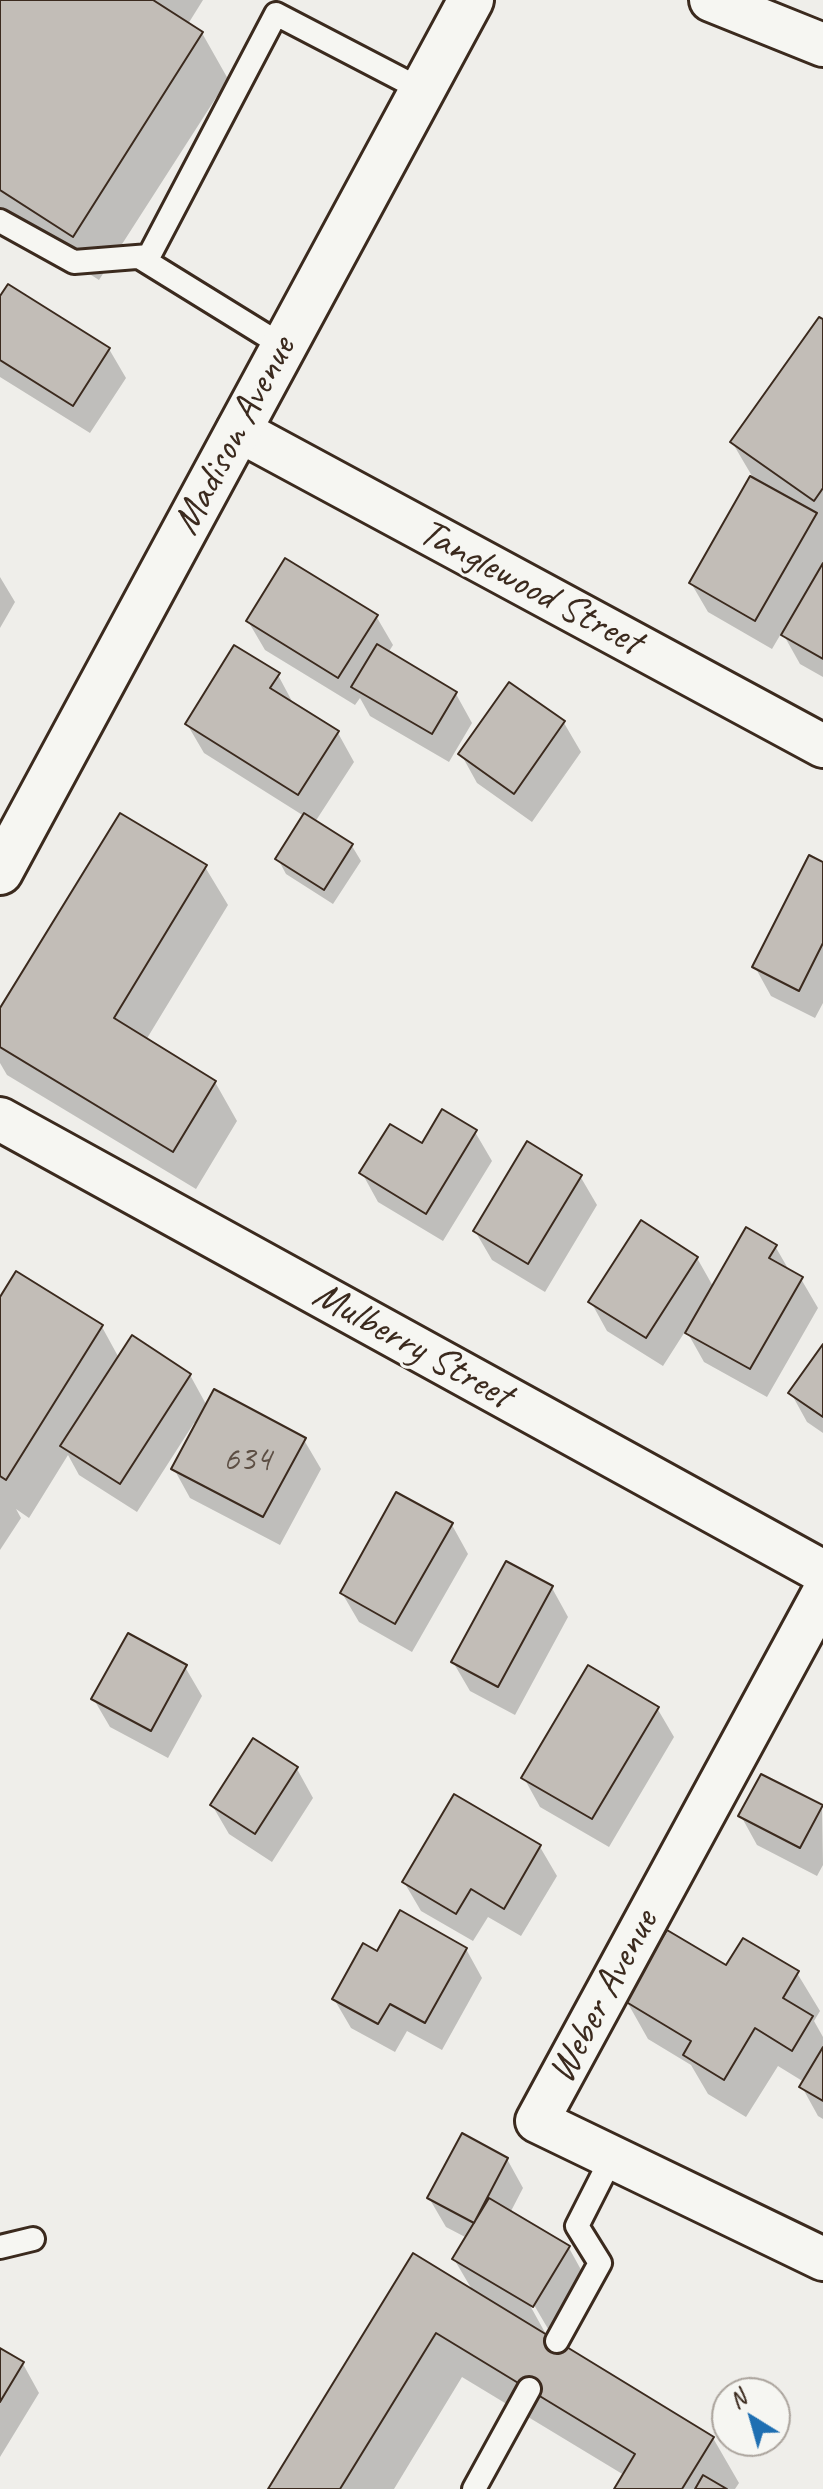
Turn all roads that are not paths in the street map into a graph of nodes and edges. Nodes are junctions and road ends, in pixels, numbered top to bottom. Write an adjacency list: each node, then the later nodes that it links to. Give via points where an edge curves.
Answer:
1 (471, 0): 4 (street, Madison Avenue)
2 (711, 0): 3 (street)
3 (823, 45)
4 (422, 90): 6 (lane, via 276,14 149,256); 7 (street, Madison Avenue)
5 (0, 221): 6 (lane, via 74,262)
6 (139, 257): 7 (lane)
7 (283, 346): 8 (street, Madison Avenue)
8 (238, 430): 9 (street, Tanglewood Street); 10 (street, Madison Avenue)
9 (823, 746)
10 (0, 872)
11 (0, 1119): 12 (street, Mulberry Street)
12 (823, 1572)
13 (823, 1594): 14 (street, Weber Avenue, via 537,2121)
14 (612, 2157): 17 (street, Weber Avenue); 18 (lane, via 577,2226 600,2263)
15 (33, 2239): 16 (lane)
16 (0, 2247)
17 (823, 2259)
18 (557, 2341)
19 (529, 2389): 20 (lane)
20 (474, 2489)

